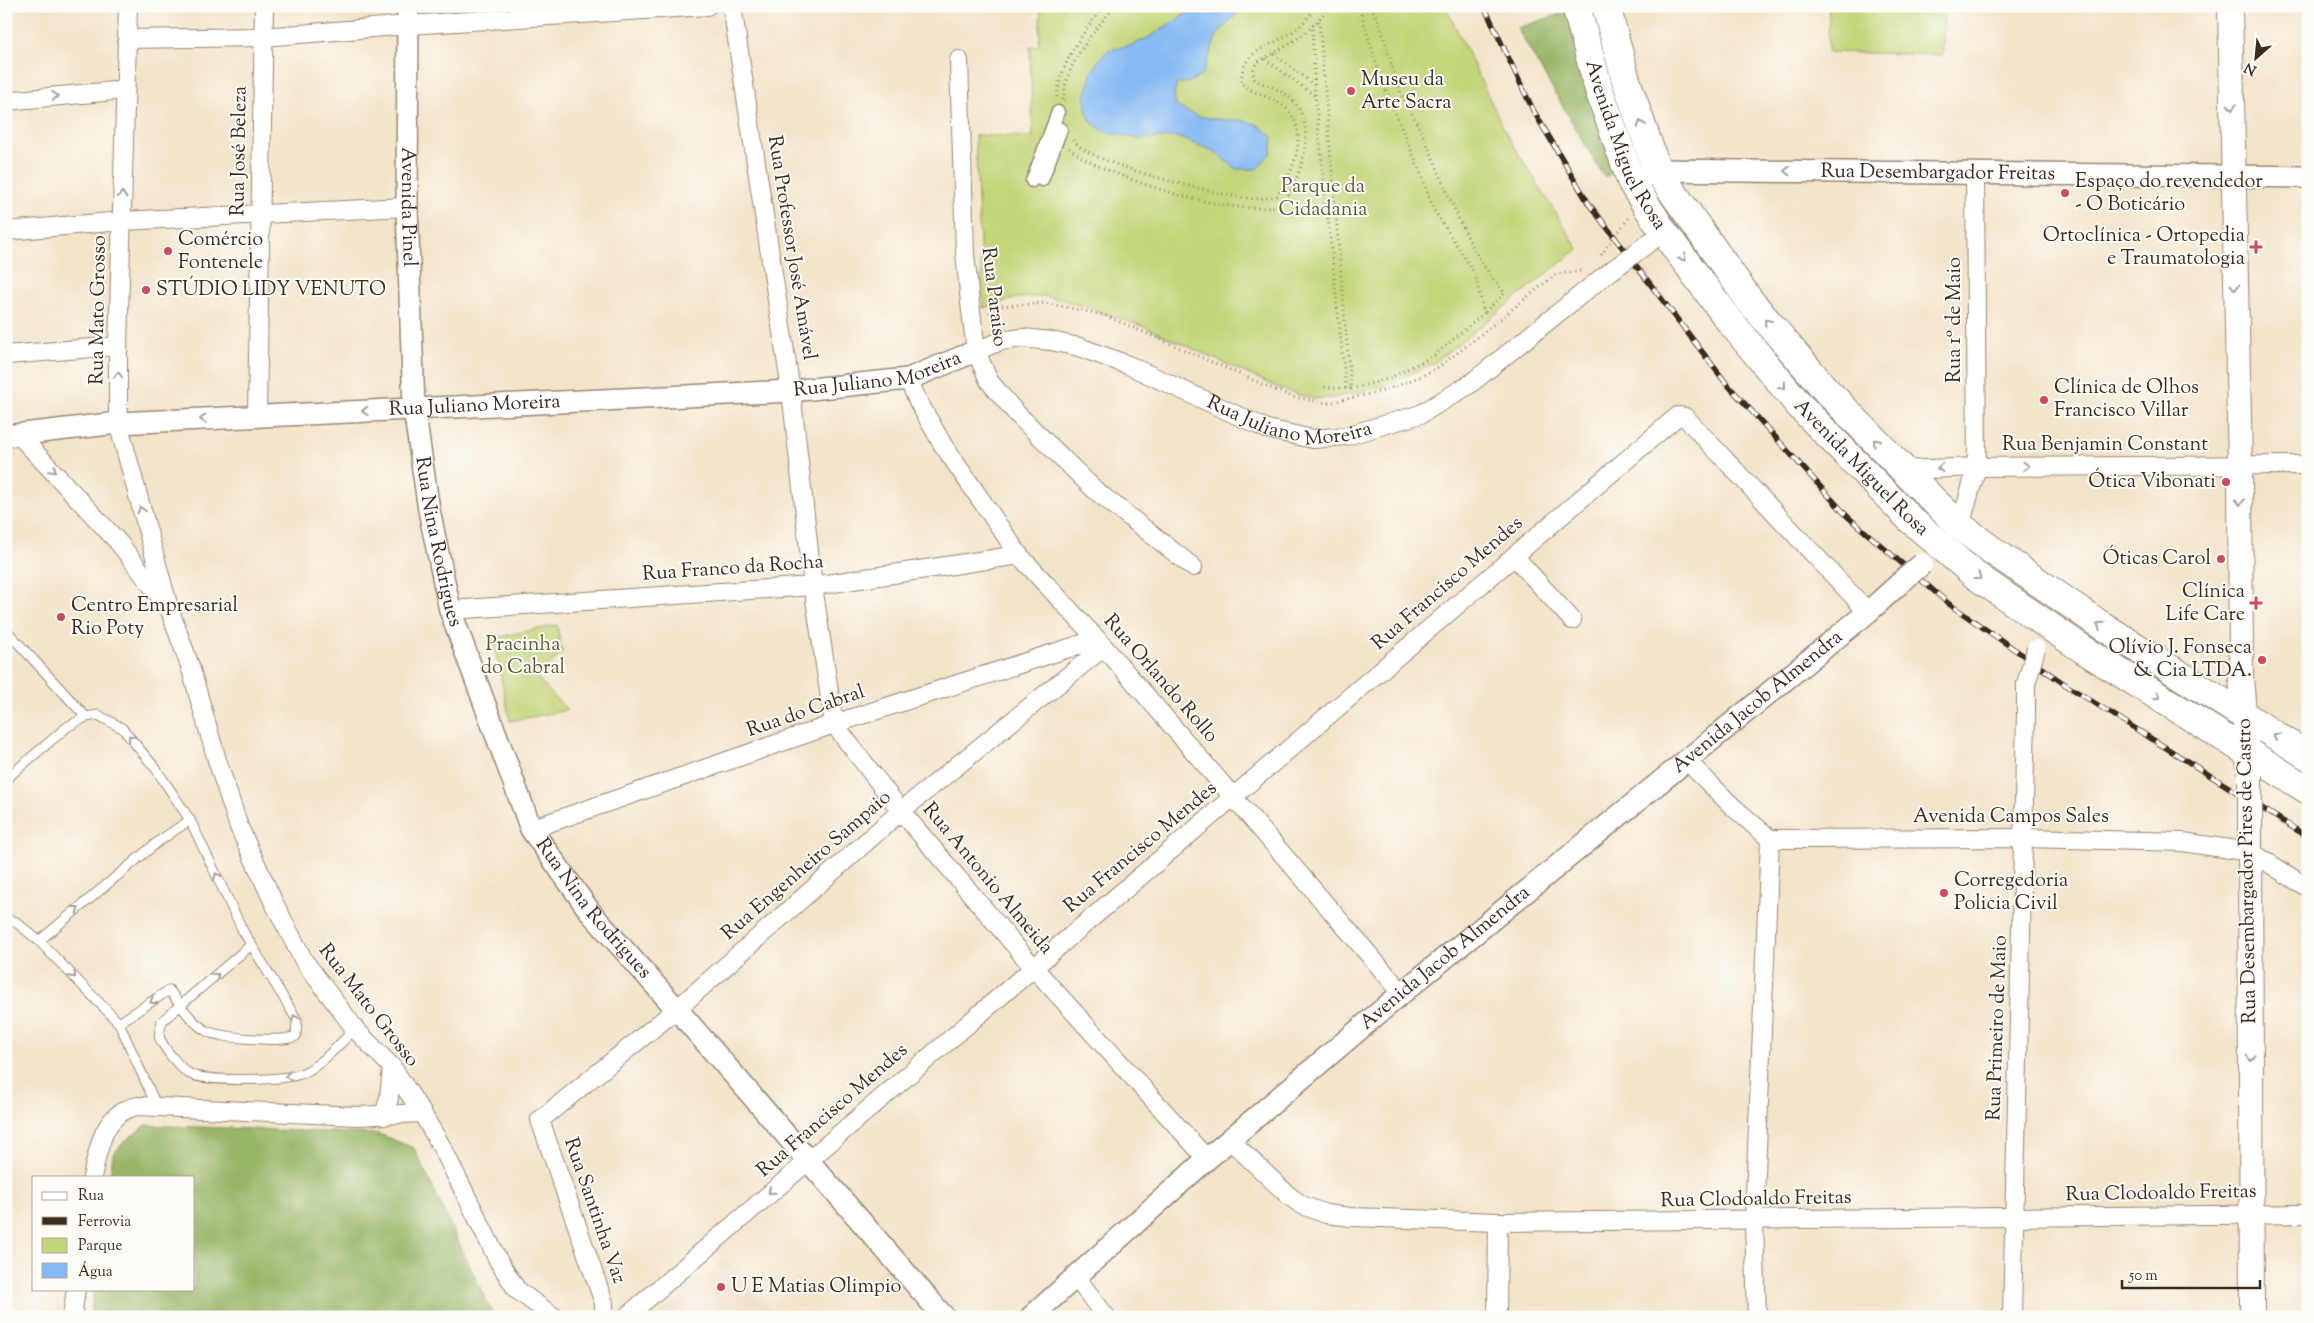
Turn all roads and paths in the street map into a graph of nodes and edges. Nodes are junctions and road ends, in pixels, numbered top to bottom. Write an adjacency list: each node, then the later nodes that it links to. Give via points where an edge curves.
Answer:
1 (128, 6): 18 (street, Rua Mato Grosso)
2 (264, 6): 17 (street, Rua José Beleza)
3 (707, 6): 14 (street)
4 (732, 6): 54 (street, Rua Professor José Amável)
5 (1104, 6): 28 (path, via 1075,44 1061,76 1056,105)
6 (1115, 6): 28 (path, via 1089,36 1074,62)
7 (1316, 6): 29 (path, via 1293,32 1250,56 1241,77 1242,84 1249,91 1284,106 1299,132 1297,152 1277,196 1257,199 1236,197 1151,175 1088,153)
8 (1328, 6): 15 (path)
9 (1359, 6): 45 (path, via 1381,79 1434,210 1475,274)
10 (1370, 6): 45 (path, via 1403,98 1469,237 1491,278 1505,293)
11 (1576, 6): 25 (main road, Avenida Miguel Rosa)
12 (1606, 6): 22 (main road, Avenida Miguel Rosa)
13 (2230, 6): 32 (main road, Rua Desembargador Pires de Castro, one-way to 32)
14 (408, 16): 17 (street); 35 (street, Avenida Pinel)
15 (1318, 21): 16 (path); 53 (path)
16 (1312, 24): 19 (path, via 1299,38); 23 (path)
17 (263, 37): 18 (street); 36 (street, Rua José Beleza)
18 (127, 40): 24 (street, Rua Mato Grosso)
19 (1274, 54): 20 (path); 23 (path)
20 (1265, 59): 26 (path); 29 (path, via 1257,64 1254,79 1288,96 1299,110 1307,131 1304,158 1289,194 1280,204 1233,207 1156,188 1078,156 1065,145)
21 (959, 60): 46 (street, Rua Paraiso, via 965,253)
22 (1626, 80): 25 (main road); 30 (main road, Avenida Miguel Rosa, one-way to 22)
23 (1314, 85): 26 (path)
24 (125, 90): 27 (street, one-way to 24); 38 (street, Rua Mato Grosso, one-way to 24)
25 (1599, 90): 34 (main road, Avenida Miguel Rosa)
26 (1315, 96): 52 (path)
27 (6, 101)
28 (1060, 109): 29 (street, via 1037,180)
29 (1066, 132)
30 (1657, 170): 31 (street, Rua Desembargador Freitas, one-way to 30); 34 (street, Rua Desembargador Freitas); 62 (main road, Avenida Miguel Rosa, one-way to 30, via 1825,389 1750,301)
31 (1975, 172): 32 (street, Rua Desembargador Freitas); 61 (street, Rua 1º de Maio)
32 (2233, 177): 33 (street, Rua Desembargador Freitas); 59 (main road, Rua Desembargador Pires de Castro, one-way to 59)
33 (2308, 177)
34 (1632, 182): 40 (main road, Avenida Miguel Rosa)
35 (407, 207): 36 (street); 55 (street, Avenida Pinel)
36 (260, 215): 38 (street); 56 (street, Rua José Beleza)
37 (1630, 216): 41 (path, bridge)
38 (122, 221): 39 (street); 47 (street, Rua Mato Grosso)
39 (6, 231)
40 (1659, 235): 42 (street, Rua Juliano Moreira, bridge); 67 (main road, Avenida Miguel Rosa, one-way to 67, via 1799,405 1911,520)
41 (1598, 259)
42 (1593, 274): 44 (path, via 1556,274 1469,344 1422,376 1383,391 1328,403 1292,397 1104,315); 48 (street, Rua Juliano Moreira, via 1470,384 1421,414 1346,436 1313,439 1267,429 1128,365 1079,347 1022,338 1000,341)
43 (1044, 296): 44 (path)
44 (1044, 303): 46 (path, via 1001,306)
45 (1484, 313): 53 (path, via 1435,355 1388,379)
46 (972, 323): 48 (street, Rua Paraiso)
47 (118, 346): 49 (street); 57 (street, Rua Mato Grosso, one-way to 47)
48 (976, 351): 50 (street, Rua Juliano Moreira); 69 (street, Rua Paraiso, via 989,381 1058,456 1095,490)
49 (6, 355)
50 (908, 379): 54 (street, Rua Juliano Moreira); 66 (street, Rua Orlando Rollo, via 943,445)
51 (1322, 387): 52 (path)
52 (1346, 389): 53 (path)
53 (1351, 389)
54 (791, 391): 55 (street, Rua Juliano Moreira); 70 (street, Rua Professor José Amável)
55 (414, 409): 56 (street, Rua Juliano Moreira, one-way to 56); 72 (street, Rua Nina Rodrigues, via 429,510)
56 (257, 416): 57 (street, Rua Juliano Moreira, one-way to 57)
57 (118, 424): 58 (street, Rua Juliano Moreira); 64 (street, Rua Mato Grosso, one-way to 57)
58 (13, 436): 65 (street, Rua Mato Grosso, one-way to 65)
59 (2240, 465): 60 (street, Rua Benjamin Constant); 61 (street, Rua Benjamin Constant, one-way to 59); 78 (main road, Rua Desembargador Pires de Castro, one-way to 78, via 2241,678)
60 (2308, 465)
61 (1977, 467): 62 (street, Rua Benjamin Constant, one-way to 62); 63 (street)
62 (1903, 470): 63 (main road, Avenida Miguel Rosa)
63 (1960, 526): 67 (main road); 78 (main road, Avenida Miguel Rosa, one-way to 63, via 2098,624)
64 (147, 534): 65 (street, via 142,549 137,552); 71 (street, Rua Mato Grosso)
65 (119, 543): 71 (street, Rua Mato Grosso)
66 (1019, 555): 70 (street, Rua Franco da Rocha); 77 (street, Rua Orlando Rollo)
67 (1931, 555): 73 (street, Avenida Jacob Almendra, bridge); 75 (main road, Avenida Miguel Rosa, one-way to 75, via 1976,576)
68 (1514, 556): 73 (street, Rua Francisco Mendes, via 1678,416 1684,417); 74 (street); 86 (street, Rua Francisco Mendes)
69 (1193, 567)
70 (813, 586): 72 (street, Rua Franco da Rocha); 80 (street, Rua Antonio Almeida)
71 (169, 608): 103 (street, Rua Mato Grosso, via 240,827 304,961)
72 (450, 610): 89 (street, Rua Nina Rodrigues)
73 (1868, 612): 82 (street, Avenida Jacob Almendra)
74 (1572, 620)
75 (2047, 624): 83 (main road, Avenida Miguel Rosa, one-way to 83); 90 (street, Rua Primeiro de Maio, bridge, via 2026,684)
76 (6, 630): 79 (lane)
77 (1101, 643): 80 (street, Rua do Cabral); 86 (street, Rua Orlando Rollo); 87 (street, Rua Engenheiro Sampaio)
78 (2245, 716): 81 (main road, Avenida Miguel Rosa, one-way to 78); 83 (main road, Rua Desembargador Pires de Castro)
79 (86, 717): 84 (lane, via 67,727); 88 (lane, one-way to 79, via 156,769 122,728 98,715)
80 (834, 724): 87 (street, Rua Antonio Almeida); 89 (street, Rua do Cabral)
81 (2308, 756)
82 (1686, 760): 91 (street); 99 (street, Avenida Jacob Almendra)
83 (2249, 764): 85 (main road, Avenida Miguel Rosa); 92 (main road, Rua Desembargador Pires de Castro, bridge)
84 (6, 779)
85 (2308, 790)
86 (1234, 796): 98 (street, Rua Francisco Mendes); 99 (street, Rua Orlando Rollo)
87 (901, 811): 98 (street, Rua Antonio Almeida); 101 (street, Rua Engenheiro Sampaio)
88 (190, 820): 96 (lane, one-way to 88, via 158,841); 97 (lane, one-way to 88)
89 (531, 829): 101 (street, Rua Nina Rodrigues, via 591,913)
90 (2025, 838): 91 (street, Avenida Campos Sales); 92 (street, Avenida Campos Sales); 115 (street, Rua Primeiro de Maio)
91 (1770, 839): 116 (street)
92 (2250, 846): 93 (street); 113 (main road, Rua Desembargador Pires de Castro, one-way to 113)
93 (2308, 888)
94 (6, 912): 95 (lane)
95 (11, 921): 96 (lane)
96 (39, 940): 102 (lane, one-way to 102)
97 (251, 945): 100 (lane, one-way to 97); 100 (lane, one-way to 97, via 207,1032 268,1040 290,1040 296,1036 297,1020)
98 (1033, 968): 110 (street, Rua Francisco Mendes); 111 (street, Rua Antonio Almeida)
99 (1402, 993): 109 (street, Avenida Jacob Almendra)
100 (181, 1006): 102 (lane, one-way to 102, via 169,990); 103 (lane, one-way to 100, via 302,1074 241,1080 202,1078 182,1069 160,1040 162,1021)
101 (677, 1009): 108 (street, Rua Engenheiro Sampaio); 110 (street, Rua Nina Rodrigues)
102 (119, 1023): 105 (lane)
103 (355, 1029): 104 (street, Rua Mato Grosso)
104 (392, 1067): 106 (street, Rua Mato Grosso); 107 (street)
105 (157, 1107): 107 (street); 112 (street, via 129,1108 113,1117 98,1152)
106 (422, 1113): 107 (street); 121 (street, Rua Mato Grosso, via 499,1262 517,1290)
107 (384, 1116)
108 (540, 1120): 122 (street, Rua Santinha Vaz, via 604,1303)
109 (1231, 1141): 111 (street, Avenida Jacob Almendra); 117 (street, Rua Clodoaldo Freitas, via 1289,1196 1318,1211 1351,1217)
110 (808, 1159): 123 (street, Rua Francisco Mendes, one-way to 123); 124 (street, Rua Nina Rodrigues)
111 (1207, 1159): 118 (street, Avenida Jacob Almendra)
112 (92, 1176)
113 (2252, 1214): 114 (street, Rua Clodoaldo Freitas); 115 (street, Rua Clodoaldo Freitas); 130 (main road, Rua Desembargador Pires de Castro)
114 (2308, 1214)
115 (2013, 1218): 116 (street, Rua Clodoaldo Freitas); 129 (street, Rua Primeiro de Maio)
116 (1754, 1221): 117 (street, Rua Clodoaldo Freitas); 128 (street)
117 (1498, 1222): 127 (street)
118 (1076, 1277): 125 (street, Avenida Jacob Almendra); 126 (street)
119 (76, 1290): 120 (street)
120 (72, 1317)
121 (554, 1317)
122 (604, 1317)
123 (626, 1317)
124 (944, 1317)
125 (1031, 1317)
126 (1106, 1317)
127 (1497, 1317)
128 (1757, 1317)
129 (2012, 1317)
130 (2252, 1317)

